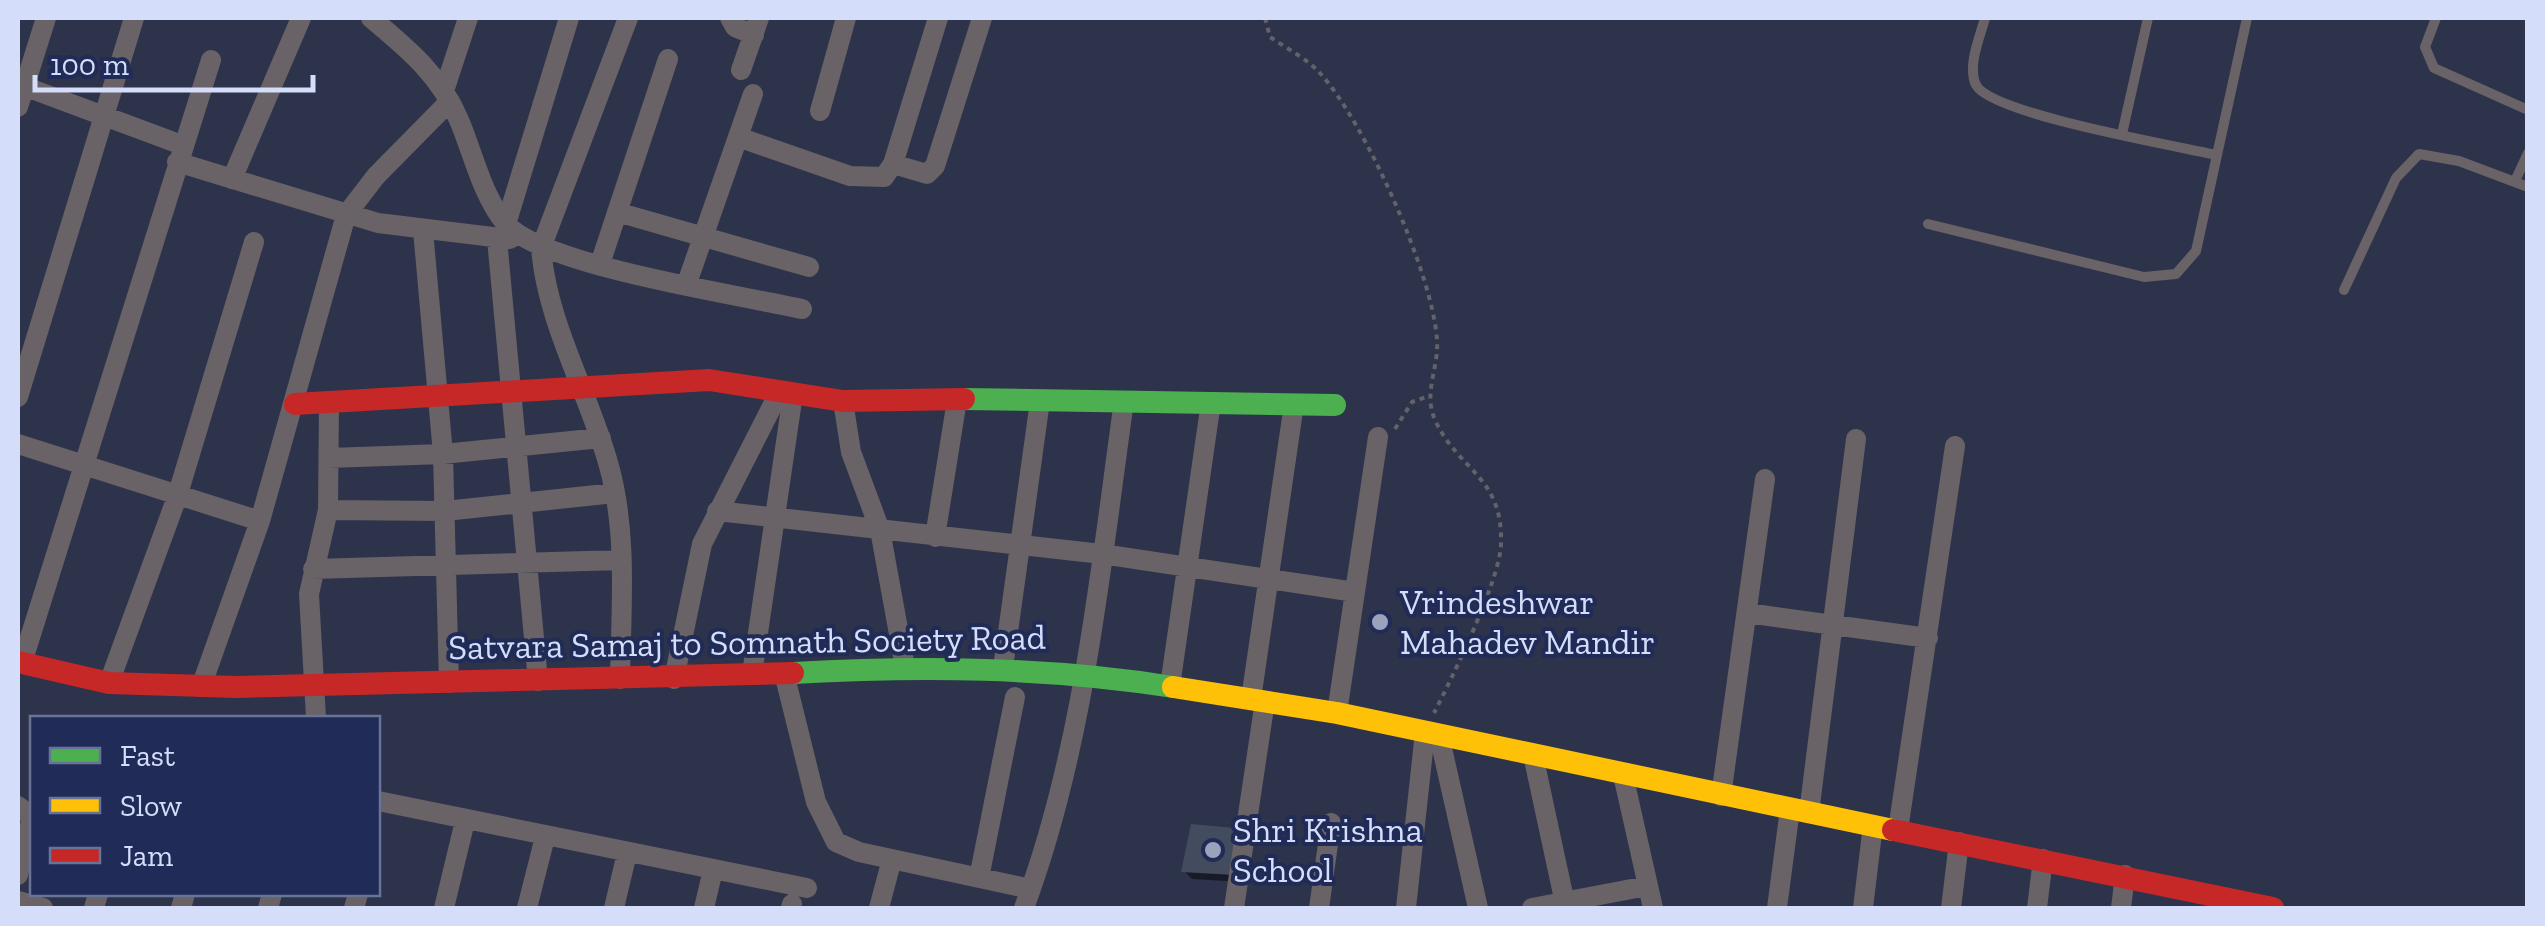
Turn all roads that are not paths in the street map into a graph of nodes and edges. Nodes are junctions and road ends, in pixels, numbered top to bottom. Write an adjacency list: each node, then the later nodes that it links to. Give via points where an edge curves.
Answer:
1 (46, 18): 20 (street)
2 (134, 18): 25 (street)
3 (301, 18): 32 (street)
4 (371, 18): 22 (street, via 419,57)
5 (468, 18): 22 (street)
6 (569, 18): 39 (street)
7 (628, 18): 42 (street, via 597,110)
8 (730, 18): 16 (street, via 735,26)
9 (846, 18): 24 (street)
10 (938, 18): 31 (street)
11 (982, 18): 31 (street, via 935,166 927,174)
12 (1985, 18): 26 (lane, via 1973,68 1984,95)
13 (2148, 18): 26 (lane)
14 (2247, 18): 30 (lane)
15 (2436, 18): 23 (lane, via 2425,47 2434,68)
16 (756, 26): 19 (street)
17 (668, 59): 35 (street)
18 (211, 60): 29 (street)
19 (741, 70)
20 (20, 92): 25 (street)
21 (753, 94): 27 (street)
22 (447, 96): 36 (street); 39 (street)
23 (2528, 110)
24 (820, 111)
25 (104, 114): 29 (street); 51 (street)
26 (2122, 134): 30 (lane)
27 (738, 136): 31 (street, via 863,179 884,177); 40 (street)
28 (2528, 153): 33 (lane)
29 (180, 154): 32 (street); 70 (street)
30 (2217, 155): 37 (lane, via 2196,251 2176,274 2144,277)
31 (894, 164)
32 (232, 179): 36 (street)
33 (2515, 182): 34 (lane); 46 (lane, via 2419,154 2408,161)
34 (2528, 187)
35 (617, 212): 40 (street); 43 (street)
36 (346, 216): 38 (street); 59 (street)
37 (1928, 224)
38 (423, 230): 39 (street); 52 (street)
39 (502, 232): 42 (street); 50 (street)
40 (701, 236): 44 (street); 45 (street)
41 (254, 242): 73 (street)
42 (532, 243): 43 (street); 48 (street)
43 (600, 264): 45 (street)
44 (809, 267)
45 (686, 283): 47 (street)
46 (2344, 290)
47 (802, 309)
48 (581, 386): 49 (street, via 709,380); 50 (street); 63 (street)
49 (787, 392): 54 (street); 77 (street); 78 (street)
50 (510, 393): 52 (street); 67 (street)
51 (18, 397)
52 (439, 399): 58 (street); 68 (street)
53 (958, 400): 54 (street); 55 (street); 81 (street)
54 (843, 401): 80 (street, via 851,452)
55 (1040, 401): 56 (street); 82 (street)
56 (1124, 402): 57 (street); 83 (street)
57 (1211, 402): 60 (street); 87 (street)
58 (328, 403): 59 (street); 69 (street)
59 (295, 404): 79 (street)
60 (1294, 404): 61 (street); 89 (street)
61 (1335, 405)
62 (1378, 437): 90 (street)
63 (601, 438): 67 (street); 72 (street)
64 (1856, 439): 92 (street)
65 (18, 444): 70 (street)
66 (1956, 446): 93 (street)
67 (514, 448): 68 (street); 74 (street)
68 (443, 454): 69 (street); 76 (street)
69 (328, 458): 75 (street)
70 (85, 465): 73 (street); 94 (street)
71 (1766, 480): 91 (street)
72 (615, 493): 74 (street); 84 (street)
73 (178, 496): 79 (street); 104 (street)
74 (519, 503): 76 (street); 85 (street)
75 (328, 510): 76 (street); 88 (street)
76 (445, 510): 86 (street)
77 (717, 511): 78 (street); 101 (street, via 693,570)
78 (775, 520): 80 (street); 99 (street)
79 (260, 521): 107 (street)
80 (880, 530): 81 (street); 95 (street)
81 (935, 536): 82 (street)
82 (1021, 546): 83 (street); 96 (street)
83 (1102, 554): 87 (street); 98 (street)
84 (621, 560): 85 (street); 100 (street)
85 (524, 565): 86 (street); 102 (street)
86 (446, 566): 88 (street); 103 (street)
87 (1188, 566): 89 (street); 106 (street)
88 (313, 568): 105 (street)
89 (1269, 580): 90 (street); 109 (street)
90 (1355, 592): 110 (street)
91 (1746, 613): 92 (street); 115 (street)
92 (1833, 623): 93 (street); 117 (street)
93 (1928, 638): 122 (street)
94 (20, 663): 104 (street, Satvara Samaj to Somnath Society Road)
95 (905, 666): 96 (street, Satvara Samaj to Somnath Society Road); 97 (street, Satvara Samaj to Somnath Society Road)
96 (1004, 668): 98 (street, Satvara Samaj to Somnath Society Road)
97 (784, 672): 99 (street, Satvara Samaj to Somnath Society Road); 126 (street, via 828,833 848,847)
98 (1086, 672): 106 (street, Satvara Samaj to Somnath Society Road); 133 (street)
99 (752, 674): 101 (street, Satvara Samaj to Somnath Society Road)
100 (620, 679): 101 (street, Satvara Samaj to Somnath Society Road); 102 (street, Satvara Samaj to Somnath Society Road)
101 (674, 679)
102 (538, 681): 103 (street, Satvara Samaj to Somnath Society Road)
103 (449, 682): 105 (street, Satvara Samaj to Somnath Society Road)
104 (109, 683): 107 (street, Satvara Samaj to Somnath Society Road)
105 (310, 686): 107 (street, Satvara Samaj to Somnath Society Road); 111 (street)
106 (1170, 686): 109 (street, Satvara Samaj to Somnath Society Road)
107 (201, 687)
108 (1015, 697): 131 (street)
109 (1258, 700): 110 (street, Satvara Samaj to Somnath Society Road); 144 (street)
110 (1338, 713): 112 (street, Satvara Samaj to Somnath Society Road)
111 (316, 716)
112 (1432, 734): 113 (street, Satvara Samaj to Somnath Society Road); 146 (street); 147 (street)
113 (1533, 755): 114 (street, Satvara Samaj to Somnath Society Road); 137 (street)
114 (1623, 775): 115 (street, Satvara Samaj to Somnath Society Road); 132 (street)
115 (1721, 796): 117 (street, Satvara Samaj to Somnath Society Road)
116 (380, 800): 118 (street)
117 (1800, 811): 121 (street, Satvara Samaj to Somnath Society Road); 150 (street)
118 (466, 821): 123 (street); 139 (street)
119 (1331, 822): 145 (street)
120 (30, 825): 129 (street)
121 (1873, 825): 122 (street, Satvara Samaj to Somnath Society Road); 151 (street)
122 (1898, 830): 124 (street, Satvara Samaj to Somnath Society Road)
123 (545, 836): 125 (street); 140 (street)
124 (1959, 842): 127 (street, Satvara Samaj to Somnath Society Road); 152 (street)
125 (627, 853): 128 (street); 141 (street)
126 (892, 859): 131 (street); 143 (street)
127 (2043, 859): 130 (street, Satvara Samaj to Somnath Society Road); 153 (street)
128 (713, 870): 134 (street); 142 (street)
129 (18, 875)
130 (2125, 875): 136 (street, Satvara Samaj to Somnath Society Road); 154 (street)
131 (979, 878): 133 (street)
132 (1647, 886): 137 (street); 149 (street)
133 (1027, 899)
134 (797, 900)
135 (18, 901): 138 (street)
136 (2210, 901): 155 (street, Satvara Samaj to Somnath Society Road)
137 (1566, 906): 148 (street)
138 (43, 908)
139 (444, 908)
140 (527, 908)
141 (614, 908)
142 (704, 908)
143 (879, 908)
144 (1234, 908)
145 (1319, 908)
146 (1406, 908)
147 (1478, 908)
148 (1532, 908)
149 (1654, 908)
150 (1777, 908)
151 (1863, 908)
152 (1951, 908)
153 (2036, 908)
154 (2121, 908)
155 (2272, 908)

